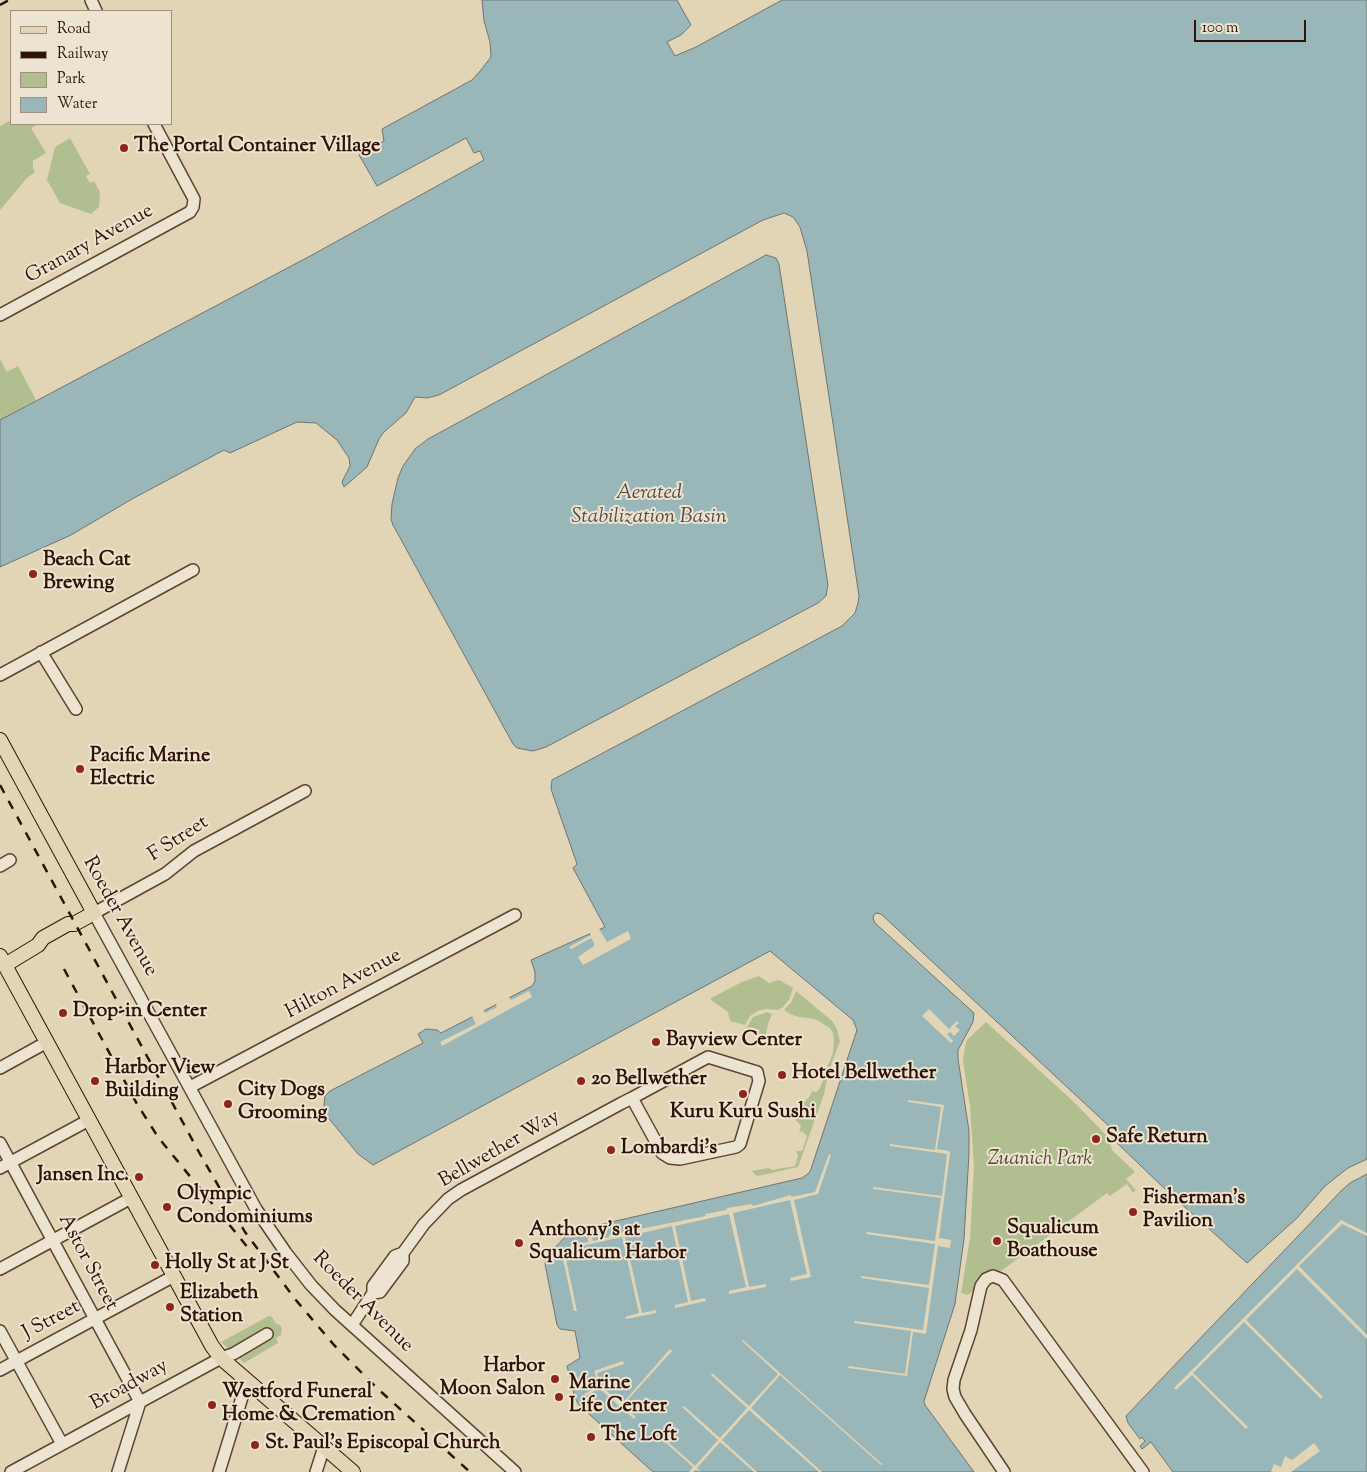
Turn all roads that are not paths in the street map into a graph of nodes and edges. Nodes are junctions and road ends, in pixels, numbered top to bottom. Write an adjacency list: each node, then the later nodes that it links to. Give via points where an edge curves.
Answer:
1 (155, 125): 2 (street, Granary Avenue, via 194,199 190,212)
2 (0, 316)
3 (193, 570): 4 (street)
4 (41, 652): 5 (street); 6 (street)
5 (0, 674)
6 (76, 709)
7 (0, 740): 9 (main road, Roeder Avenue)
8 (305, 791): 9 (street, F Street, via 194,851 165,874)
9 (94, 913): 11 (main road, F Street, via 74,924 74,930 46,946 38,945); 14 (street, Roeder Avenue)
10 (515, 915): 14 (street, Hilton Avenue)
11 (2, 963): 12 (main road)
12 (47, 1042): 13 (street); 16 (main road)
13 (0, 1068)
14 (190, 1087): 25 (street, Roeder Avenue, via 269,1230 312,1285)
15 (632, 1098): 15 (street, Bellwether Way, via 708,1057 757,1072 759,1081 740,1144 680,1159 662,1153); 25 (street, Bellwether Way, via 448,1199 432,1214 403,1253 403,1261 380,1292 373,1293)
16 (89, 1120): 18 (street); 20 (main road)
17 (0, 1143): 18 (street, Astor Street)
18 (11, 1162): 19 (street); 21 (street, Astor Street)
19 (0, 1168)
20 (131, 1198): 21 (street); 23 (main road)
21 (53, 1240): 22 (street); 24 (street, Astor Street)
22 (0, 1269)
23 (174, 1276): 24 (street, J Street); 28 (main road)
24 (95, 1319): 29 (street, J Street); 32 (street, Astor Street)
25 (352, 1325): 41 (street, Roeder Avenue)
26 (0, 1331): 29 (street)
27 (267, 1334): 28 (street, Broadway)
28 (221, 1358): 31 (main road); 32 (street, Broadway)
29 (16, 1361): 30 (street, J Street); 33 (street)
30 (0, 1370)
31 (247, 1381): 34 (main road); 38 (street)
32 (140, 1402): 33 (street, Broadway); 37 (street)
33 (62, 1444): 35 (street, Broadway)
34 (324, 1447): 39 (street); 40 (main road)
35 (22, 1469): 36 (street, Broadway)
36 (11, 1472)
37 (118, 1472)
38 (219, 1472)
39 (316, 1472)
40 (353, 1472)
41 (515, 1472)
42 (1004, 1472): 43 (street, via 954,1394 954,1380 971,1330 981,1286 993,1276 1003,1280)
43 (1144, 1472)

